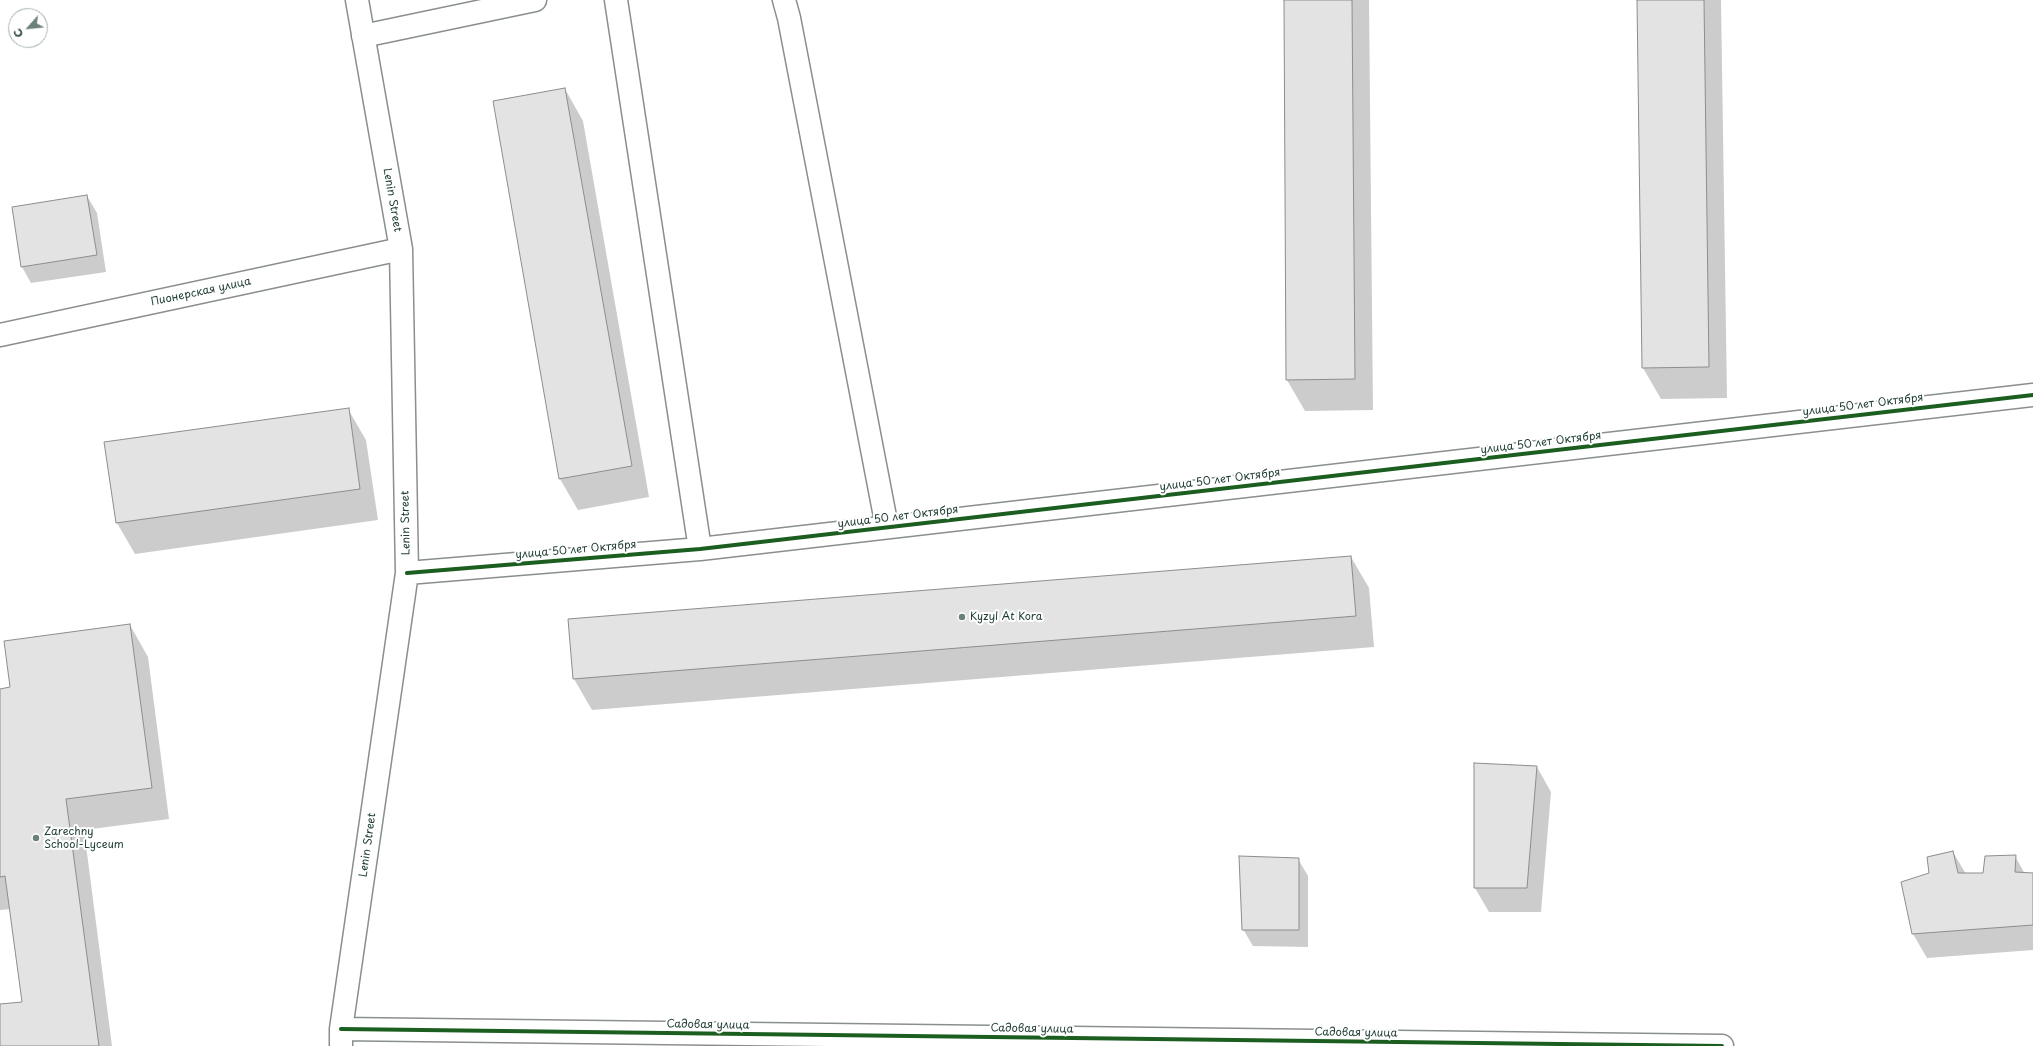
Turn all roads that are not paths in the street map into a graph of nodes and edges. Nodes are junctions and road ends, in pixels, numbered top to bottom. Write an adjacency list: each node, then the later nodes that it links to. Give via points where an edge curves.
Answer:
1 (356, 0): 5 (street, Lenin Street)
2 (535, 0): 5 (street)
3 (616, 0): 10 (street)
4 (784, 0): 9 (street)
5 (363, 36): 6 (street, Lenin Street)
6 (401, 250): 7 (street, Пионерская улица); 11 (street, Lenin Street)
7 (0, 335)
8 (2033, 395): 9 (street, улица 50 лет Октября)
9 (887, 527): 10 (street, улица 50 лет Октября)
10 (700, 549): 11 (street, улица 50 лет Октября)
11 (407, 573): 12 (street, Lenin Street)
12 (341, 1038): 13 (street, Садовая улица)
13 (1722, 1046)

